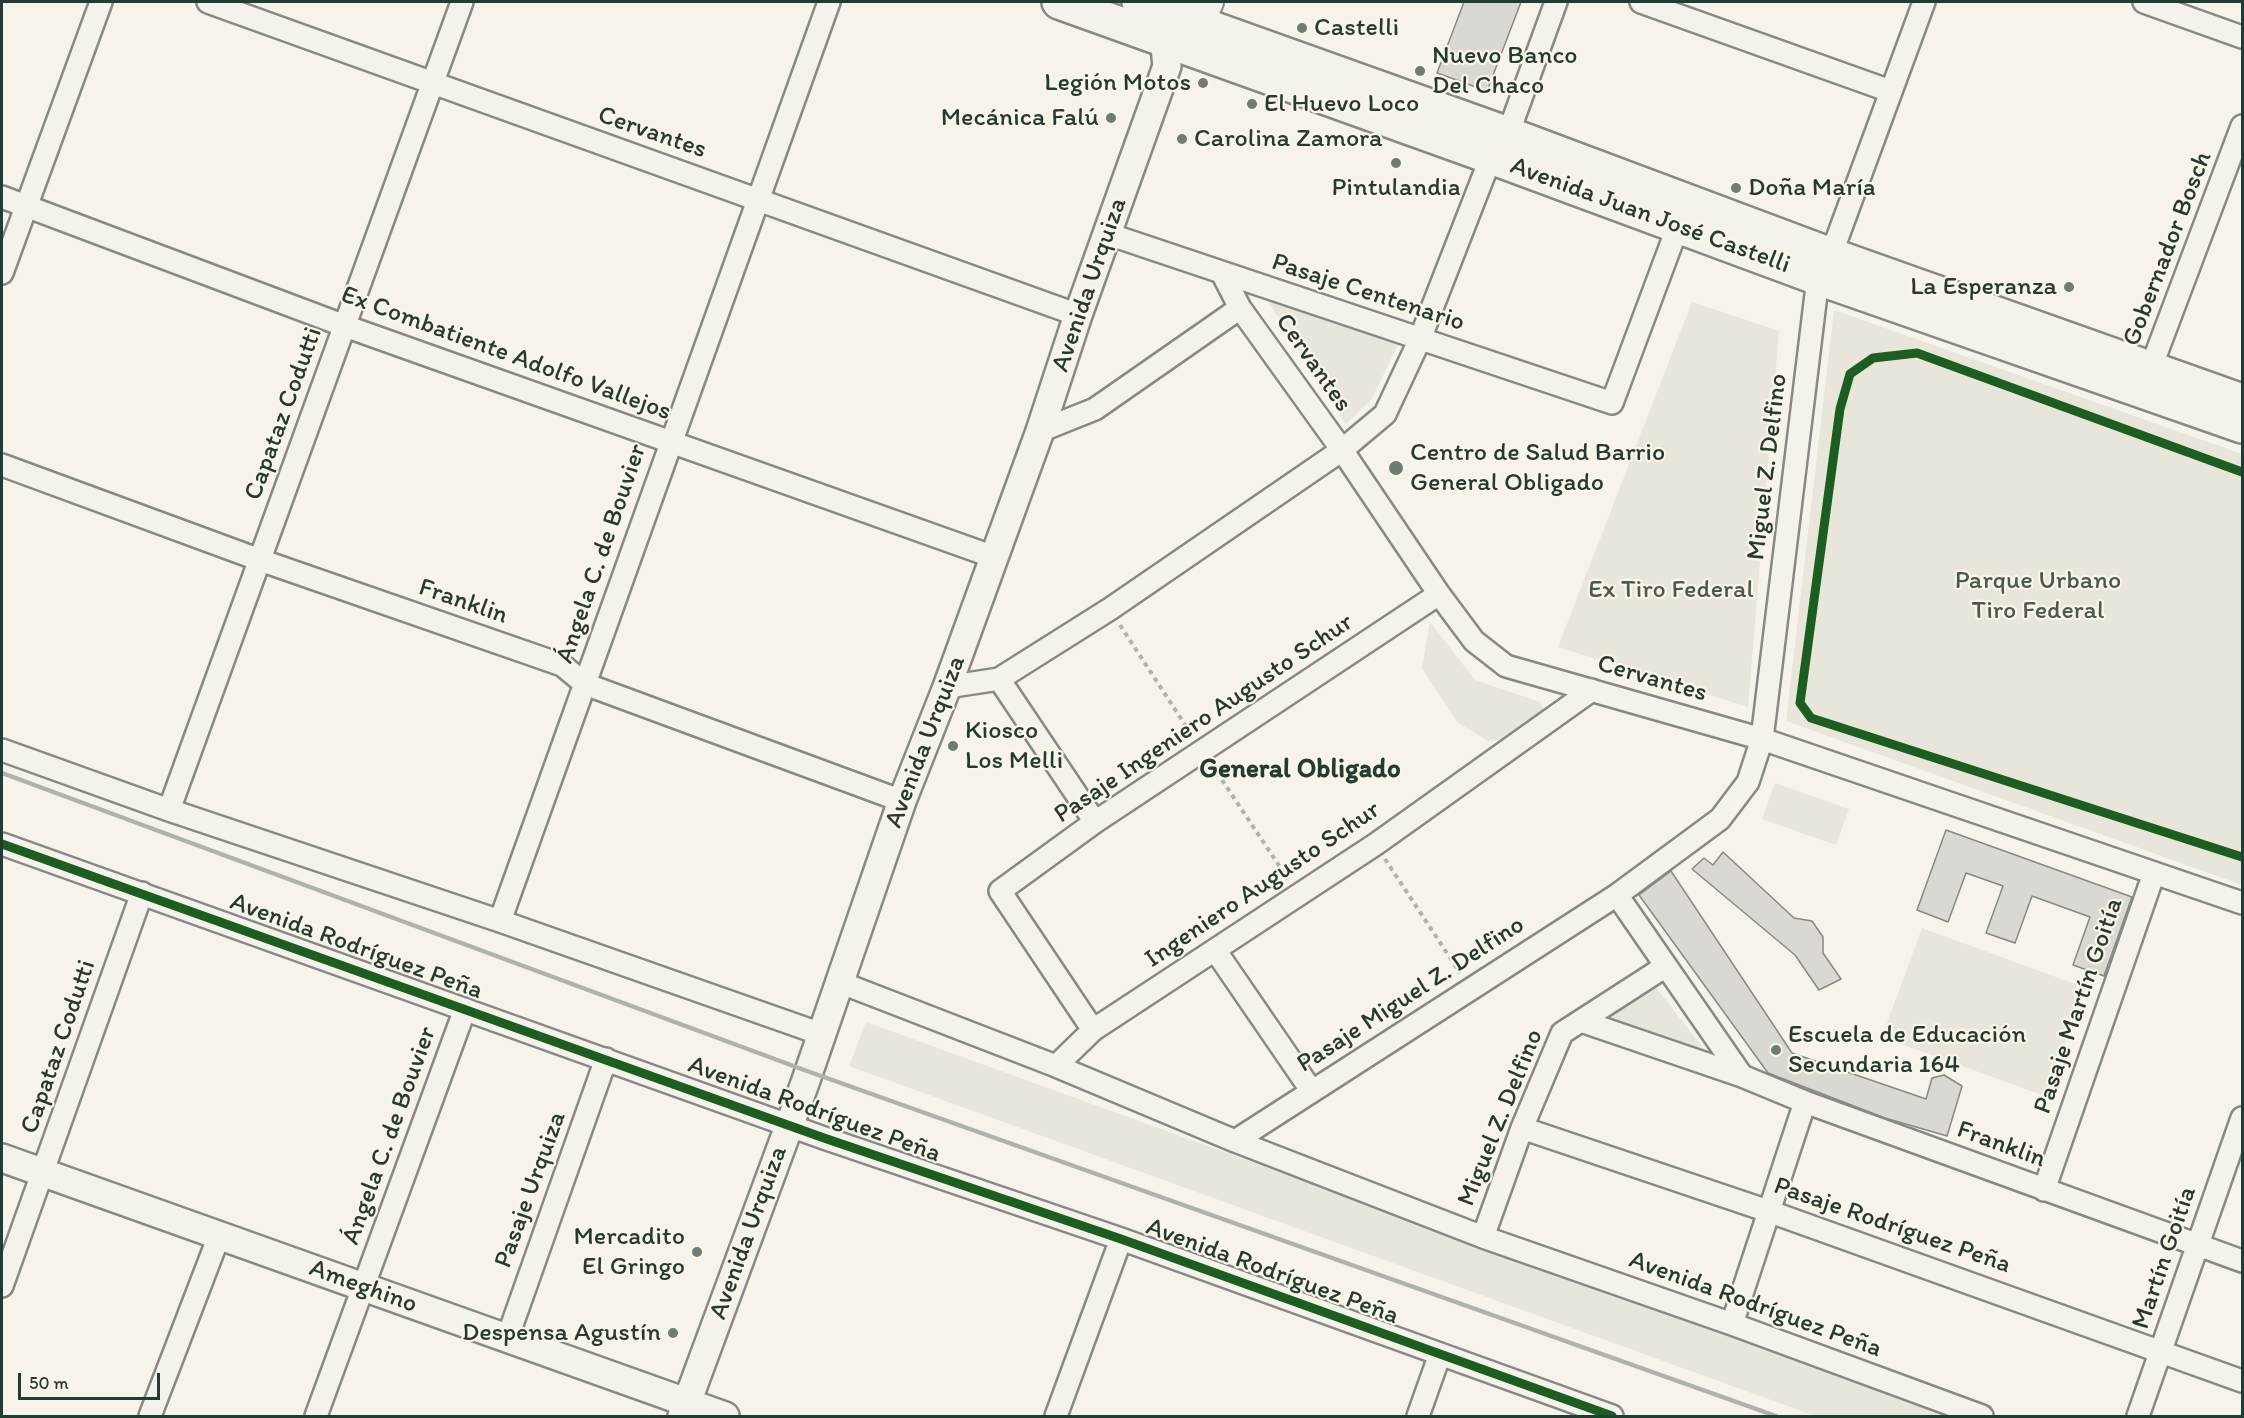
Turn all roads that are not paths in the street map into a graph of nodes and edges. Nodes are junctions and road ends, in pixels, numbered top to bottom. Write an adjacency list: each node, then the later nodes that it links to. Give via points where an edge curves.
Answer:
1 (101, 2): 19 (street)
2 (208, 2): 13 (street, Cervantes)
3 (462, 2): 13 (street, Capataz Codutti)
4 (829, 2): 18 (street, Ángela C. de Bouvier)
5 (1059, 2): 11 (main road, Avenida Juan José Castelli)
6 (1139, 2): 11 (main road, Avenida Juan José Castelli)
7 (1556, 2): 16 (street)
8 (1641, 2): 14 (street)
9 (1924, 2): 14 (street, Miguel Z. Delfino)
10 (2144, 2): 12 (street)
11 (1183, 28): 16 (main road, Avenida Juan José Castelli); 21 (street, Avenida Urquiza)
12 (2242, 37)
13 (432, 84): 18 (street, Cervantes); 27 (street, Capataz Codutti)
14 (1890, 91): 22 (street, Miguel Z. Delfino)
15 (2242, 126): 29 (street, Gobernador Bosch)
16 (1500, 146): 20 (main road, Avenida Juan José Castelli); 22 (main road, Avenida Juan José Castelli); 28 (street)
17 (2, 197): 19 (street, Ex Combatiente Adolfo Vallejos)
18 (758, 199): 26 (street, Cervantes); 33 (street, Ángela C. de Bouvier)
19 (27, 205): 23 (street); 27 (street, Ex Combatiente Adolfo Vallejos)
20 (1678, 226): 22 (main road, Avenida Juan José Castelli); 28 (street, Pasaje Centenario, via 1612,403)
21 (1108, 234): 24 (street, Pasaje Centenario); 26 (street, Avenida Urquiza)
22 (1824, 267): 29 (main road, Avenida Juan José Castelli); 43 (street, Miguel Z. Delfino)
23 (2, 273)
24 (1222, 273): 25 (street, Cervantes); 28 (street, Pasaje Centenario)
25 (1240, 308): 32 (street, via 1095,409); 34 (street, Cervantes)
26 (1078, 315): 32 (street, Avenida Urquiza)
27 (345, 326): 33 (street, Ex Combatiente Adolfo Vallejos); 37 (street, Capataz Codutti)
28 (1420, 339): 34 (street, via 1385,414)
29 (2147, 379): 30 (main road, Avenida Juan José Castelli); 31 (main road, Avenida Juan José Castelli)
30 (2242, 401)
31 (2242, 426)
32 (1040, 431): 36 (street, Avenida Urquiza)
33 (671, 441): 36 (street, Ex Combatiente Adolfo Vallejos); 40 (street, Ángela C. de Bouvier)
34 (1342, 450): 38 (street, Cervantes); 39 (street, via 1110,609)
35 (2, 465): 37 (street, Franklin)
36 (994, 557): 41 (street, Avenida Urquiza)
37 (260, 560): 40 (street, Franklin, via 562,665); 46 (street, Capataz Codutti)
38 (1439, 594): 42 (street, Cervantes, via 1474,641 1506,666); 47 (street, Pasaje Ingeniero Augusto Schur)
39 (999, 679): 41 (street); 47 (street)
40 (585, 684): 45 (street, Franklin); 53 (street, Ángela C. de Bouvier)
41 (947, 687): 45 (street, Avenida Urquiza)
42 (1592, 690): 43 (street, Cervantes); 54 (street, Ingeniero Augusto Schur, via 1376,844)
43 (1762, 739): 49 (street, Cervantes); 51 (street, Miguel Z. Delfino, via 1748,782 1720,819)
44 (2, 750): 46 (street)
45 (902, 801): 56 (street, Avenida Urquiza)
46 (169, 810): 53 (street)
47 (1095, 822): 59 (street, Pasaje Ingeniero Augusto Schur, via 1000,891)
48 (2, 844): 50 (street, Avenida Rodríguez Peña)
49 (2154, 873): 52 (street, Cervantes); 72 (street, Pasaje Martín Goitía)
50 (142, 892): 57 (street, Avenida Rodríguez Peña); 71 (street, Capataz Codutti)
51 (1617, 895): 55 (street); 64 (street, Pasaje Miguel Z. Delfino)
52 (2242, 903)
53 (500, 921): 60 (street)
54 (1215, 950): 59 (street, Ingeniero Augusto Schur); 64 (street)
55 (1666, 966): 58 (street, Miguel Z. Delfino); 63 (street)
56 (839, 982): 60 (street, Avenida Urquiza); 62 (street, Avenida Rodríguez Peña)
57 (465, 1009): 61 (street, Avenida Rodríguez Peña); 80 (street, Ángela C. de Bouvier)
58 (1581, 1021): 63 (street, Franklin); 68 (street, Miguel Z. Delfino, via 1562,1033)
59 (1093, 1030): 62 (street, Ingeniero Augusto Schur)
60 (821, 1034): 67 (street, Avenida Urquiza)
61 (606, 1059): 67 (street, Avenida Rodríguez Peña); 82 (street, Pasaje Urquiza)
62 (1056, 1066): 69 (street, Avenida Rodríguez Peña)
63 (1742, 1077): 65 (street, Franklin)
64 (1311, 1090): 69 (street, Pasaje Miguel Z. Delfino)
65 (1805, 1102): 72 (street, Franklin); 73 (street)
66 (2242, 1118): 77 (street, Martín Goitía)
67 (788, 1125): 76 (street, Avenida Rodríguez Peña); 86 (street, Avenida Urquiza)
68 (1522, 1128): 73 (street, Pasaje Rodríguez Peña); 75 (street, Miguel Z. Delfino)
69 (1234, 1142): 75 (street, Avenida Rodríguez Peña)
70 (2, 1158): 71 (street, Ameghino)
71 (43, 1173): 74 (street, Ameghino); 79 (street, Capataz Codutti)
72 (2044, 1190): 77 (street, Franklin)
73 (1768, 1211): 81 (street); 83 (street, Pasaje Rodríguez Peña)
74 (219, 1236): 80 (street, Ameghino); 87 (street)
75 (1483, 1237): 81 (street, Avenida Rodríguez Peña)
76 (1121, 1239): 84 (street, Avenida Rodríguez Peña); 90 (street)
77 (2198, 1245): 78 (street, Franklin); 83 (street, Martín Goitía)
78 (2242, 1261)
79 (2, 1286)
80 (363, 1287): 82 (street, Ameghino); 88 (street, Ángela C. de Bouvier)
81 (1732, 1324): 93 (street, Avenida Rodríguez Peña)
82 (507, 1339): 86 (street, Ameghino)
83 (2161, 1350): 85 (street, Pasaje Rodríguez Peña); 94 (street, Martín Goitía)
84 (1440, 1354): 91 (street); 92 (street, Avenida Rodríguez Peña)
85 (2242, 1381)
86 (684, 1409): 89 (street, Ameghino)
87 (150, 1416)
88 (316, 1416)
89 (725, 1416)
90 (1056, 1416)
91 (1418, 1416)
92 (1612, 1416)
93 (1982, 1416)
94 (2138, 1416)

